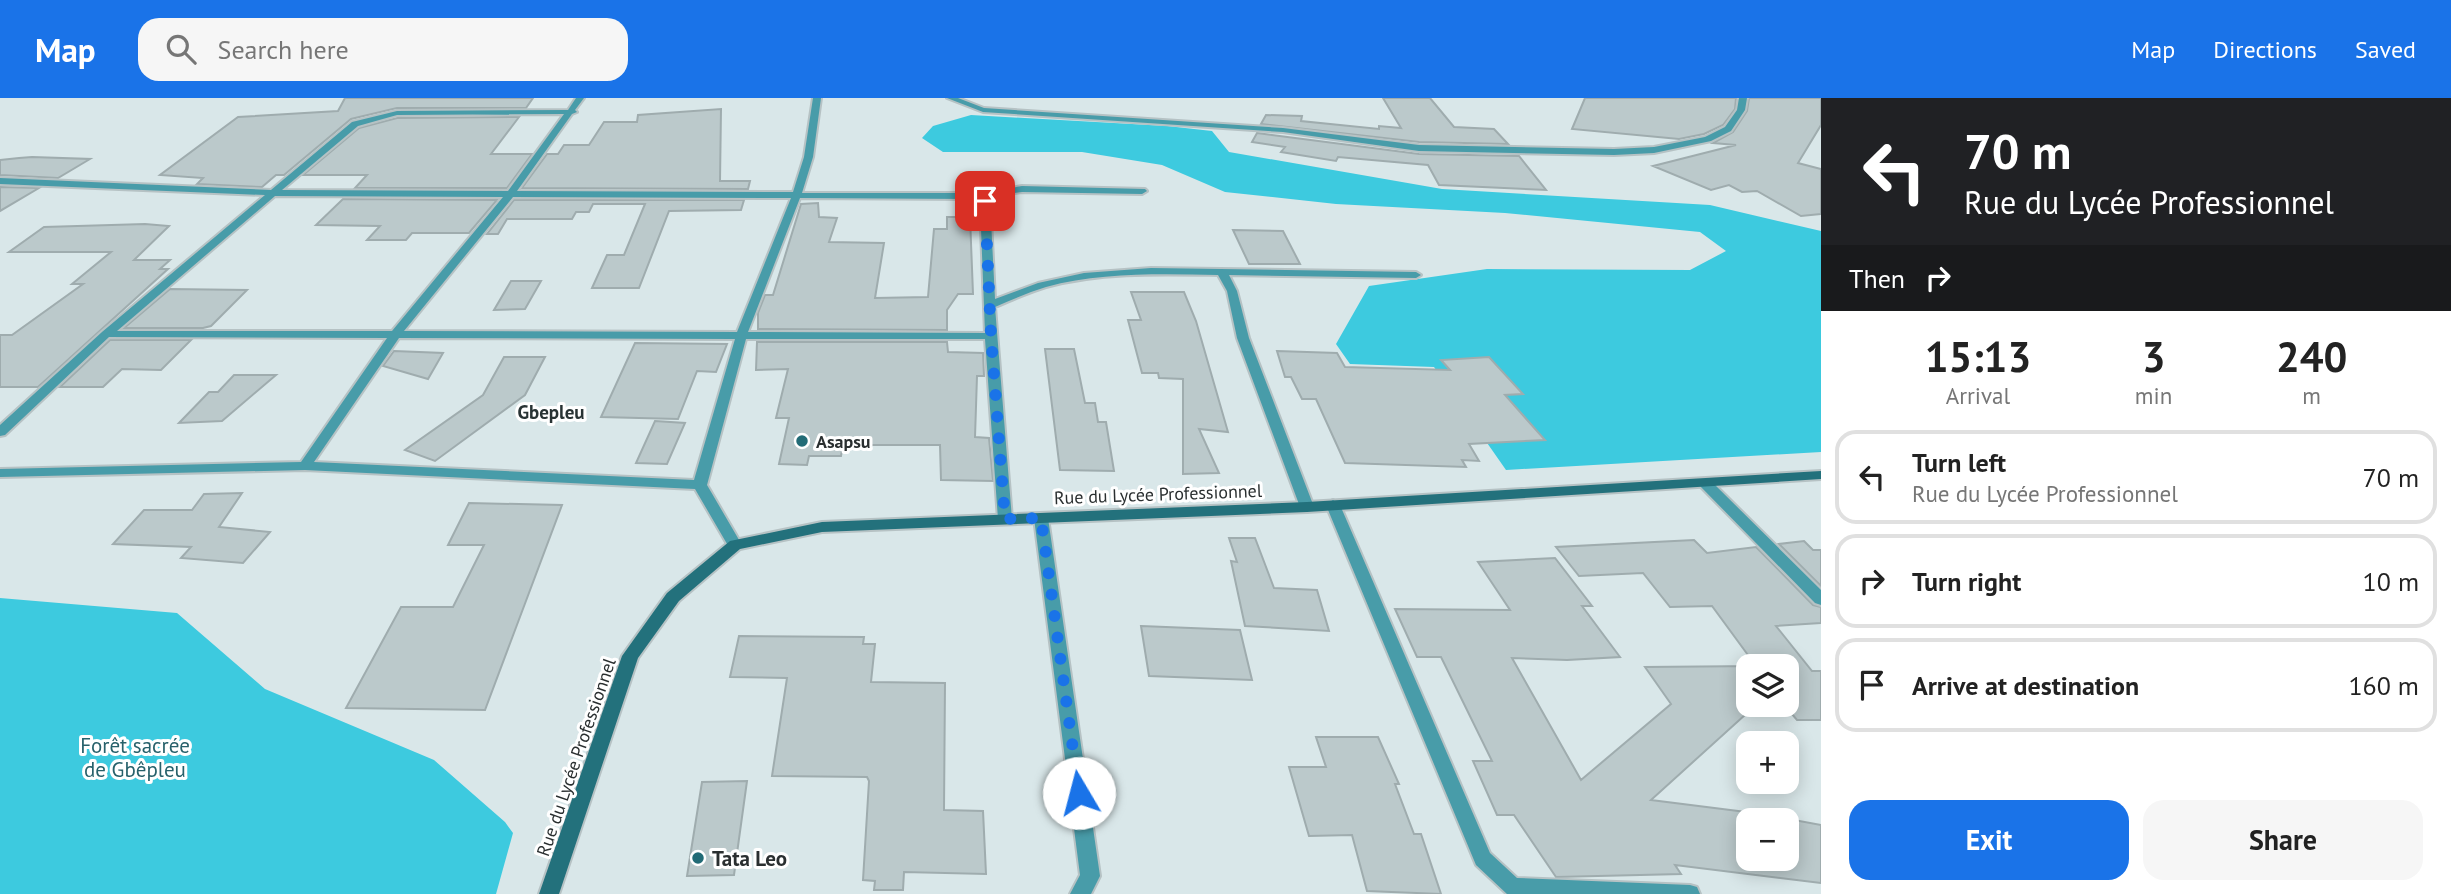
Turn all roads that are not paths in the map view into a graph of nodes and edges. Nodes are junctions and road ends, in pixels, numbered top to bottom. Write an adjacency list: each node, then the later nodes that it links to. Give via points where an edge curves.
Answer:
1 (580, 98): 5 (street)
2 (817, 98): 9 (street, via 816,120)
3 (951, 98): 4 (street, via 983,110 1283,130 1419,148 1614,152 1708,139 1728,129)
4 (1743, 98)
5 (573, 112): 8 (street, via 421,112 370,118 345,130); 10 (street)
6 (0, 181): 8 (street)
7 (1142, 191): 11 (street, via 1022,189)
8 (272, 193): 10 (street); 15 (street)
9 (796, 194): 10 (street); 11 (street, via 969,196); 17 (street)
10 (509, 196): 16 (street)
11 (985, 201): 14 (street)
12 (1223, 274): 13 (street); 14 (street, via 1151,271 1084,276 1042,285); 26 (street)
13 (1416, 275)
14 (990, 305): 18 (street)
15 (106, 334): 16 (street); 19 (street)
16 (396, 334): 17 (street); 20 (street)
17 (742, 334): 18 (street); 24 (street)
18 (991, 336): 28 (street)
19 (0, 432)
20 (305, 466): 21 (street); 24 (street)
21 (0, 473)
22 (1821, 475): 23 (main road, Rue du Lycée Professionnel)
23 (1705, 482): 25 (main road, Rue du Lycée Professionnel); 30 (street)
24 (700, 485): 29 (street)
25 (1333, 505): 26 (main road, Rue du Lycée Professionnel); 33 (street, via 1483,859 1513,887)
26 (1307, 507): 27 (main road, Rue du Lycée Professionnel)
27 (1041, 518): 28 (main road, Rue du Lycée Professionnel); 32 (street, via 1090,876)
28 (1005, 519): 29 (main road, Rue du Lycée Professionnel, via 822,527)
29 (735, 545): 31 (main road, Rue du Lycée Professionnel, via 673,597 630,656)
30 (1821, 599)
31 (549, 894)
32 (1080, 894)
33 (1690, 894)

